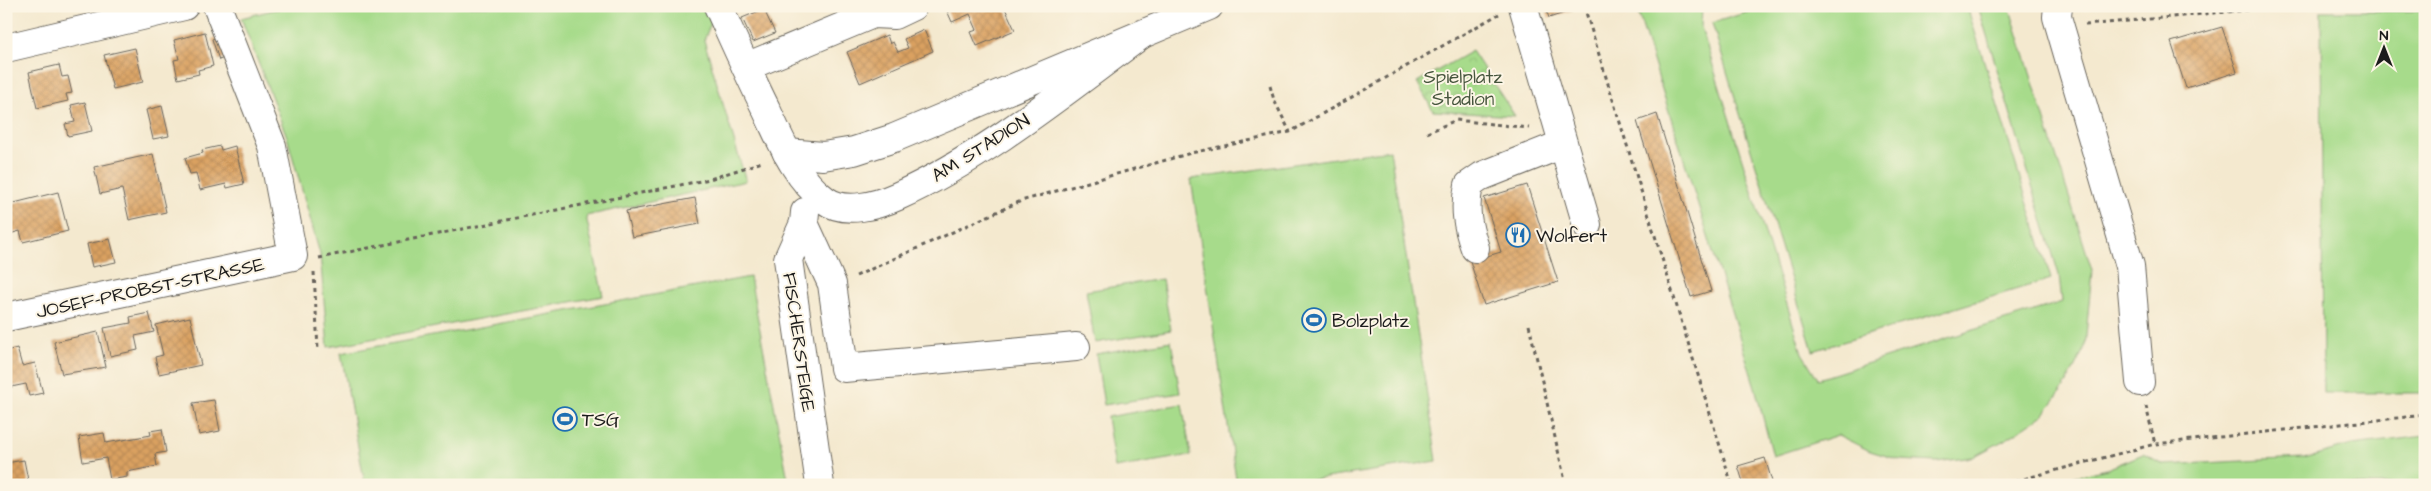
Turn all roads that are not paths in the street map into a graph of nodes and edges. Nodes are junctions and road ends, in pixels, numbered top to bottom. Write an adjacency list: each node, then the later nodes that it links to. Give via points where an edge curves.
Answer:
1 (184, 6): 9 (street)
2 (217, 6): 17 (street, JOSEF-PROBST-STRASSE, via 272,146 303,258)
3 (718, 6): 10 (street)
4 (913, 6): 10 (street, via 894,15 873,14)
5 (1209, 6): 8 (street, AM STADION)
6 (1514, 8): 11 (street)
7 (2059, 17): 19 (street, via 2130,266)
8 (1141, 35): 12 (street, AM STADION, via 924,127 854,151 822,156); 13 (street, AM STADION, via 1010,131 897,197 845,208 826,201)
9 (6, 48)
10 (746, 68): 12 (street)
11 (1562, 138): 15 (street); 16 (street, via 1469,185 1465,202)
12 (786, 153): 13 (street)
13 (808, 183): 14 (street, FISCHERSTEIGE)
14 (804, 223): 18 (street, via 832,284 844,368); 20 (street, FISCHERSTEIGE, via 788,259)
15 (1587, 225)
16 (1466, 243)
17 (6, 317)
18 (1076, 347)
19 (2140, 382)
20 (820, 485)

